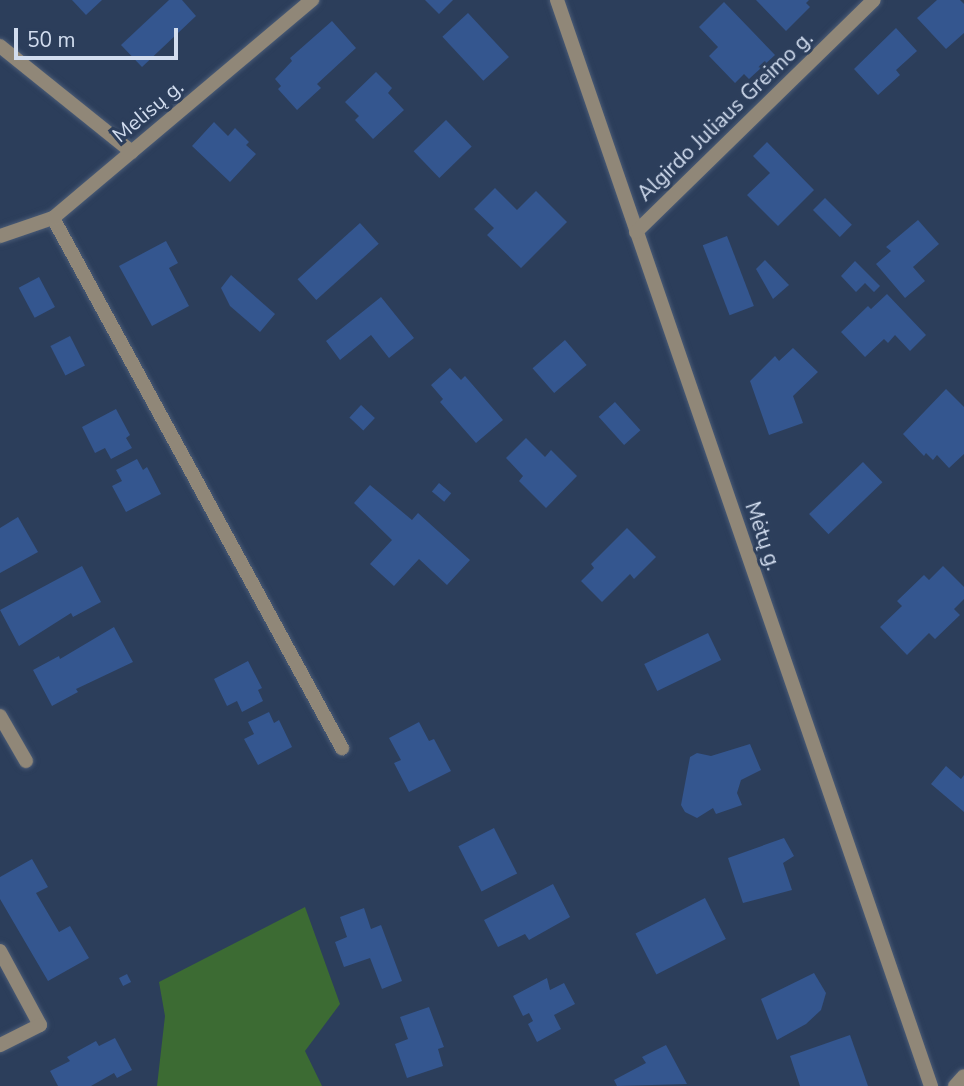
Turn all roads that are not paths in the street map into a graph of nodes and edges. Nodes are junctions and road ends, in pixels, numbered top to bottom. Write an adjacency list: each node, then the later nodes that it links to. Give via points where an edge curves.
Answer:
1 (312, 0): 5 (street, Melisų g.)
2 (557, 0): 7 (street, Mėtų g.)
3 (874, 0): 7 (street, Algirdo Juliaus Greimo g.)
4 (0, 46): 5 (street)
5 (132, 152): 6 (street, Melisų g.)
6 (53, 218): 8 (street, Melisų g.); 10 (street)
7 (636, 232): 15 (street, Mėtų g.)
8 (0, 236)
9 (0, 716): 11 (street)
10 (342, 748)
11 (26, 761)
12 (0, 951): 13 (street, via 40,1025)
13 (0, 1045)
14 (964, 1076): 16 (street)
15 (930, 1086)
16 (955, 1086)

